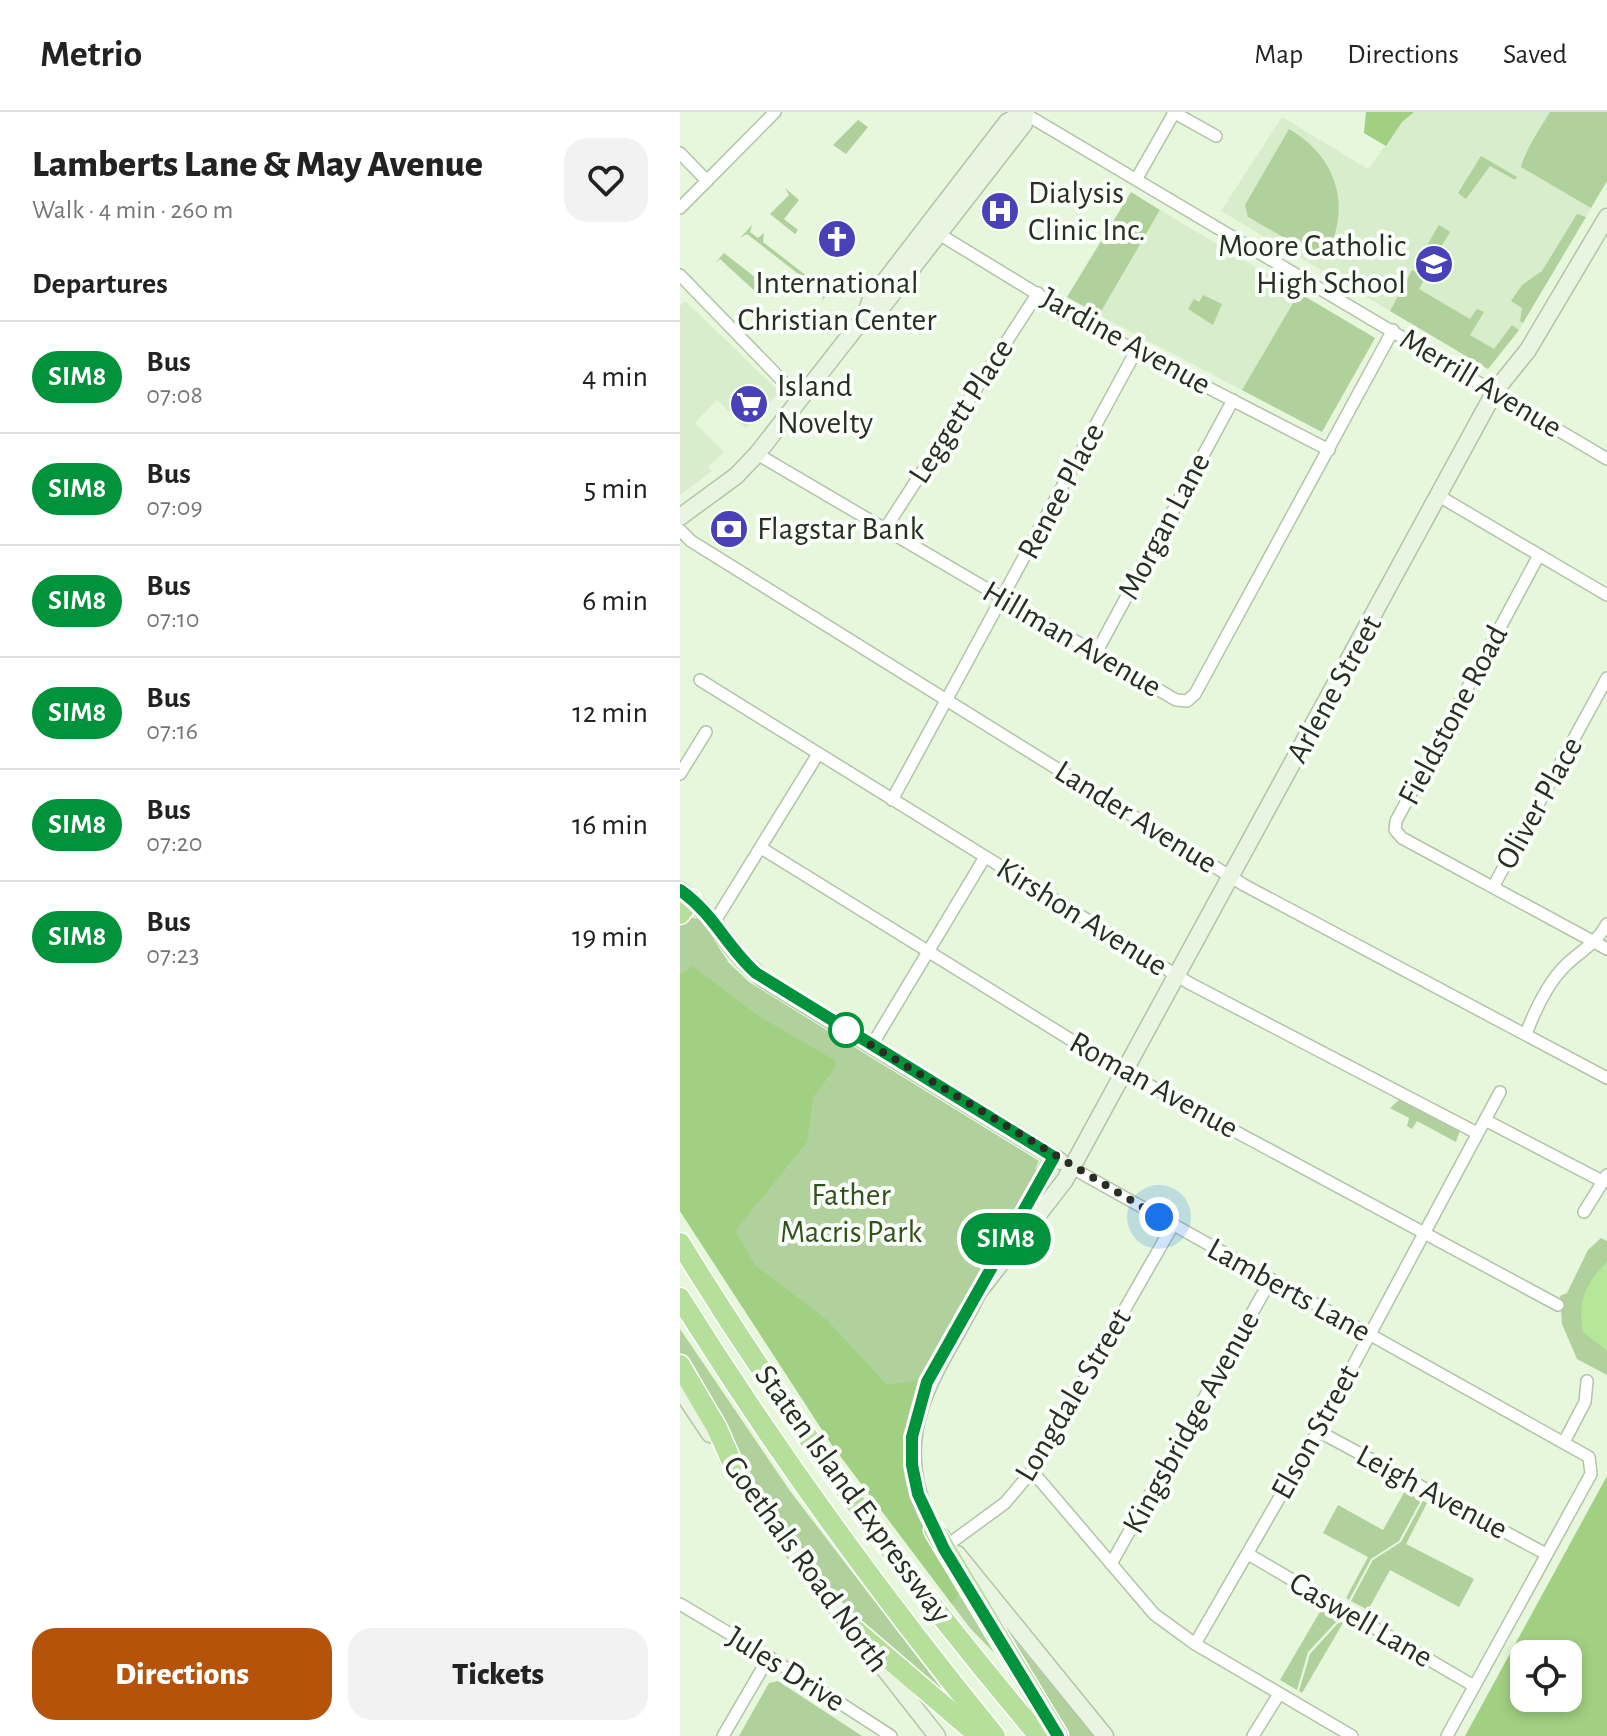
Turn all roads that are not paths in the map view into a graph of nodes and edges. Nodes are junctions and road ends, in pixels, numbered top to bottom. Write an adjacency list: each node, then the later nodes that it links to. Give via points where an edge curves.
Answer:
1 (775, 112): 7 (street)
2 (1024, 112): 6 (street, Merrill Avenue); 10 (main road, via 1024,124)
3 (1174, 112): 4 (street); 6 (street)
4 (1216, 136)
5 (680, 153): 7 (street)
6 (1137, 178): 13 (street, Merrill Avenue)
7 (707, 181): 8 (street)
8 (680, 208)
9 (1607, 217): 15 (main road, Arlene Street, via 1528,350)
10 (933, 230): 12 (street, Jardine Avenue); 16 (main road, via 882,307 865,316)
11 (680, 275): 16 (street)
12 (1038, 293): 14 (street, Jardine Avenue); 23 (street, Leggett Place)
13 (1393, 330): 15 (street, Merrill Avenue); 18 (street, Hillman Avenue)
14 (1136, 351): 17 (street, Jardine Avenue); 27 (street, Renee Place)
15 (1495, 391): 19 (street, Merrill Avenue); 21 (main road, Arlene Street)
16 (800, 399): 20 (main road)
17 (1233, 400): 18 (street, Jardine Avenue); 28 (street, Morgan Lane)
18 (1329, 450): 28 (street, Hillman Avenue, via 1191,698 1176,700)
19 (1605, 453)
20 (757, 454): 22 (main road); 23 (street, Hillman Avenue)
21 (1439, 496): 25 (street); 38 (main road, Arlene Street)
22 (680, 517)
23 (885, 529): 27 (street, Hillman Avenue)
24 (680, 530): 31 (street, Lander Avenue)
25 (1539, 555): 26 (street); 39 (street, Fieldstone Road, via 1395,826 1402,838)
26 (1607, 595)
27 (1003, 598): 28 (street, Hillman Avenue); 31 (street, Renee Place)
28 (1096, 653)
29 (1607, 678): 39 (street, Oliver Place)
30 (700, 680): 33 (street, Kirshon Avenue)
31 (946, 700): 35 (street, Renee Place); 38 (street, Lander Avenue)
32 (706, 732): 34 (street)
33 (818, 754): 35 (street, Kirshon Avenue); 36 (street)
34 (680, 774)
35 (892, 800): 37 (street, Kirshon Avenue)
36 (761, 848): 41 (street); 44 (street, Roman Avenue)
37 (985, 857): 44 (street); 45 (street, Kirshon Avenue)
38 (1232, 877): 45 (main road, Arlene Street); 46 (street, Lander Avenue)
39 (1493, 887): 43 (street, Fieldstone Road)
40 (684, 901): 41 (main road, Lamberts Lane)
41 (715, 921): 47 (main road, Lamberts Lane, via 756,973)
42 (1607, 924): 43 (street)
43 (1602, 946): 46 (street, via 1564,967)
44 (927, 950): 47 (street); 48 (street, Roman Avenue)
45 (1177, 976): 48 (main road, Arlene Street); 52 (street, Kirshon Avenue)
46 (1526, 1034): 49 (street, Lander Avenue)
47 (872, 1045): 53 (main road, Lamberts Lane)
48 (1124, 1072): 54 (main road, Arlene Street); 58 (street, Roman Avenue)
49 (1607, 1078)
50 (1500, 1092): 51 (street, Elson Street)
51 (1485, 1120): 52 (street, Elson Street); 55 (street)
52 (1477, 1133): 58 (street, Elson Street)
53 (1054, 1157): 54 (main road, Lamberts Lane); 61 (main road)
54 (1072, 1168): 57 (street, Lamberts Lane); 61 (main road, Arlene Street)
55 (1604, 1178): 56 (street)
56 (1584, 1212)
57 (1173, 1225): 60 (street, Lamberts Lane); 71 (street, Longdale Street)
58 (1423, 1232): 63 (street, Roman Avenue); 64 (street, Elson Street)
59 (680, 1243): 87 (highway, Staten Island Expressway, via 862,1511)
60 (1270, 1281): 64 (street, Lamberts Lane); 75 (street, Kingsbridge Avenue)
61 (977, 1294): 72 (main road, via 927,1382 914,1426 914,1475)
62 (680, 1298): 86 (highway, Staten Island Expressway, via 808,1494)
63 (1558, 1305)
64 (1368, 1335): 68 (street, Elson Street); 69 (street, Lamberts Lane)
65 (680, 1365): 70 (highway)
66 (1587, 1381): 69 (street, via 1585,1402)
67 (680, 1389): 70 (main road, Goethals Road North)
68 (1318, 1431): 73 (street, Elson Street); 74 (street, Leigh Avenue)
69 (1564, 1442): 74 (street, Lamberts Lane, via 1585,1453 1591,1474)
70 (734, 1467): 77 (main road, Goethals Road North)
71 (1032, 1471): 72 (street, Longdale Street, via 1005,1503); 75 (street)
72 (942, 1537): 88 (highway, via 968,1592); 89 (main road)
73 (1248, 1554): 78 (street, Elson Street); 80 (street, Caswell Lane)
74 (1546, 1554): 80 (street)
75 (1111, 1564): 78 (street, via 1154,1614)
76 (680, 1604): 79 (street, Jules Drive)
77 (846, 1622): 84 (main road, Goethals Road North); 85 (highway)
78 (1195, 1644): 81 (street)
79 (769, 1657): 82 (street); 83 (street, Jules Drive)
80 (1474, 1686): 92 (street)
81 (1279, 1694): 90 (street); 91 (street)
82 (723, 1736)
83 (891, 1736)
84 (937, 1736)
85 (979, 1736)
86 (995, 1736)
87 (1039, 1736)
88 (1058, 1736)
89 (1105, 1736)
90 (1253, 1736)
91 (1352, 1736)
92 (1447, 1736)

